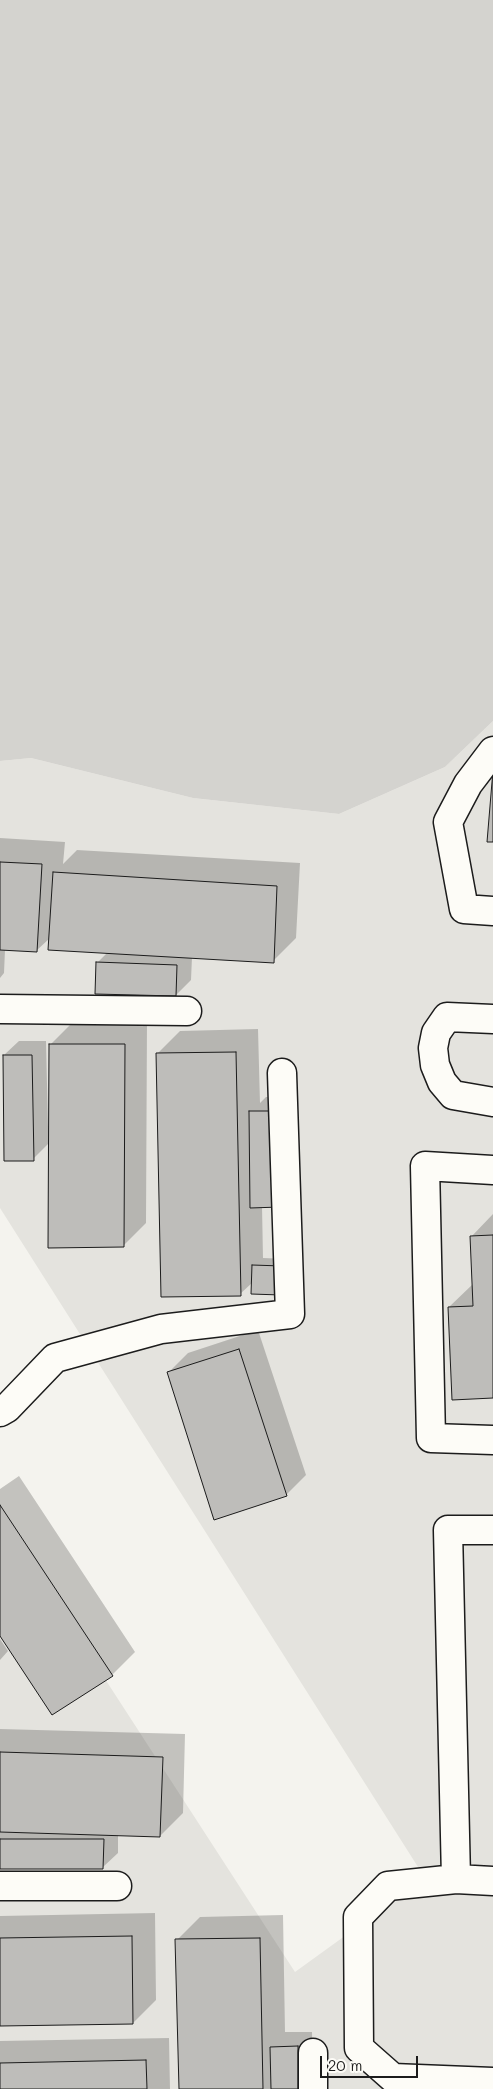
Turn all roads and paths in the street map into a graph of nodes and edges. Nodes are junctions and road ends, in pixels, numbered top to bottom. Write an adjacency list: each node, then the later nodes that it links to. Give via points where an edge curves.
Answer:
1 (493, 752): 2 (street, via 468,784 448,822 464,910)
2 (493, 911)
3 (0, 1009): 4 (street)
4 (187, 1011)
5 (493, 1019): 7 (street, via 447,1016 436,1033 433,1048 442,1082 453,1095)
6 (282, 1073): 9 (street, via 290,1314 160,1330 55,1358)
7 (493, 1102)
8 (493, 1170): 10 (street, via 425,1166 431,1438)
9 (0, 1412)
10 (493, 1440)
11 (493, 1530): 12 (street, via 448,1530)
12 (456, 1879): 13 (street); 17 (street, via 388,1886 358,1917 359,2048 393,2078)
13 (493, 1881)
14 (0, 1886): 15 (street)
15 (117, 1886)
16 (313, 2053): 18 (street)
17 (493, 2082)
18 (312, 2089)

